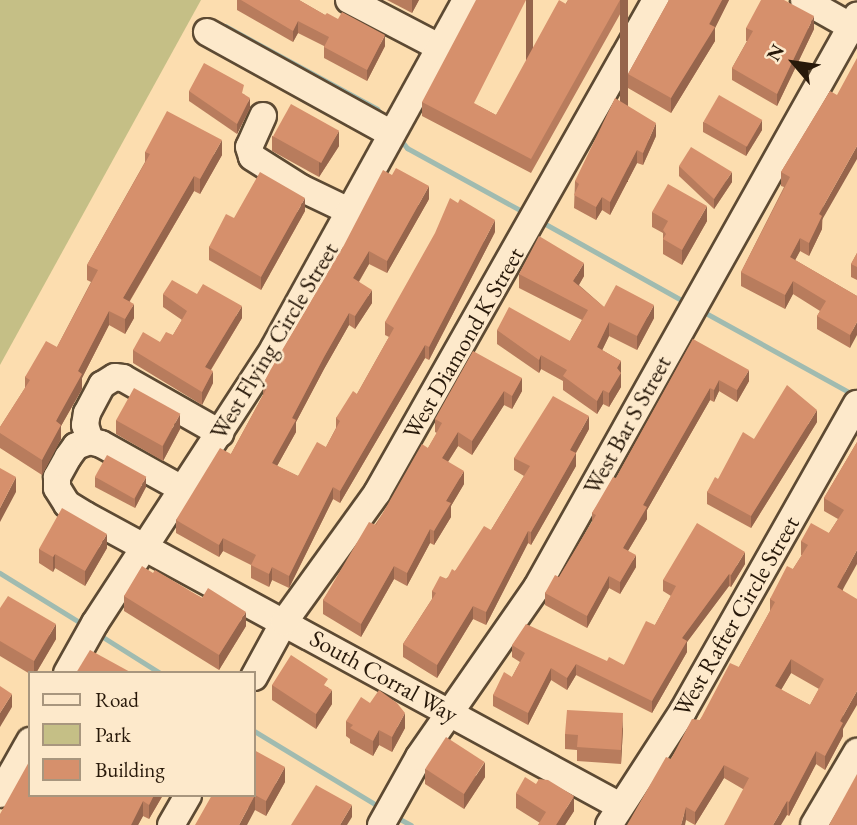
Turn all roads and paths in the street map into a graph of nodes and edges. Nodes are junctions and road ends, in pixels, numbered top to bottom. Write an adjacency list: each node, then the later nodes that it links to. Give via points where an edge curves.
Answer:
1 (349, 0): 7 (street)
2 (466, 0): 7 (street, West Flying Circle Street)
3 (656, 0): 16 (street, West Diamond K Street, via 377,493)
4 (804, 0): 5 (street)
5 (855, 24): 19 (street, West Bar S Street, via 537,587)
6 (207, 32): 9 (street)
7 (439, 47): 9 (street, West Flying Circle Street)
8 (263, 116): 10 (street, via 249,147 252,157)
9 (390, 133): 10 (street, West Flying Circle Street)
10 (349, 211): 12 (street, West Flying Circle Street, via 274,348)
11 (857, 404): 24 (street, West Rafter Circle Street, via 683,711)
12 (220, 433): 13 (street, via 115,377 102,385 87,413); 14 (street, West Flying Circle Street)
13 (90, 441): 14 (street); 15 (street, South Corral Way, via 76,446 57,477 61,497)
14 (184, 489): 15 (street, West Flying Circle Street)
15 (146, 549): 16 (street, South Corral Way); 17 (street, West Flying Circle Street)
16 (284, 622): 18 (street, West Diamond K Street); 19 (street, South Corral Way)
17 (68, 671)
18 (256, 673)
19 (450, 712): 24 (street, South Corral Way); 26 (street, West Bar S Street)
20 (28, 745): 22 (street)
21 (857, 752): 27 (street)
22 (0, 794)
23 (187, 797): 25 (street)
24 (614, 816)
25 (171, 825)
26 (381, 825)
27 (814, 825)

